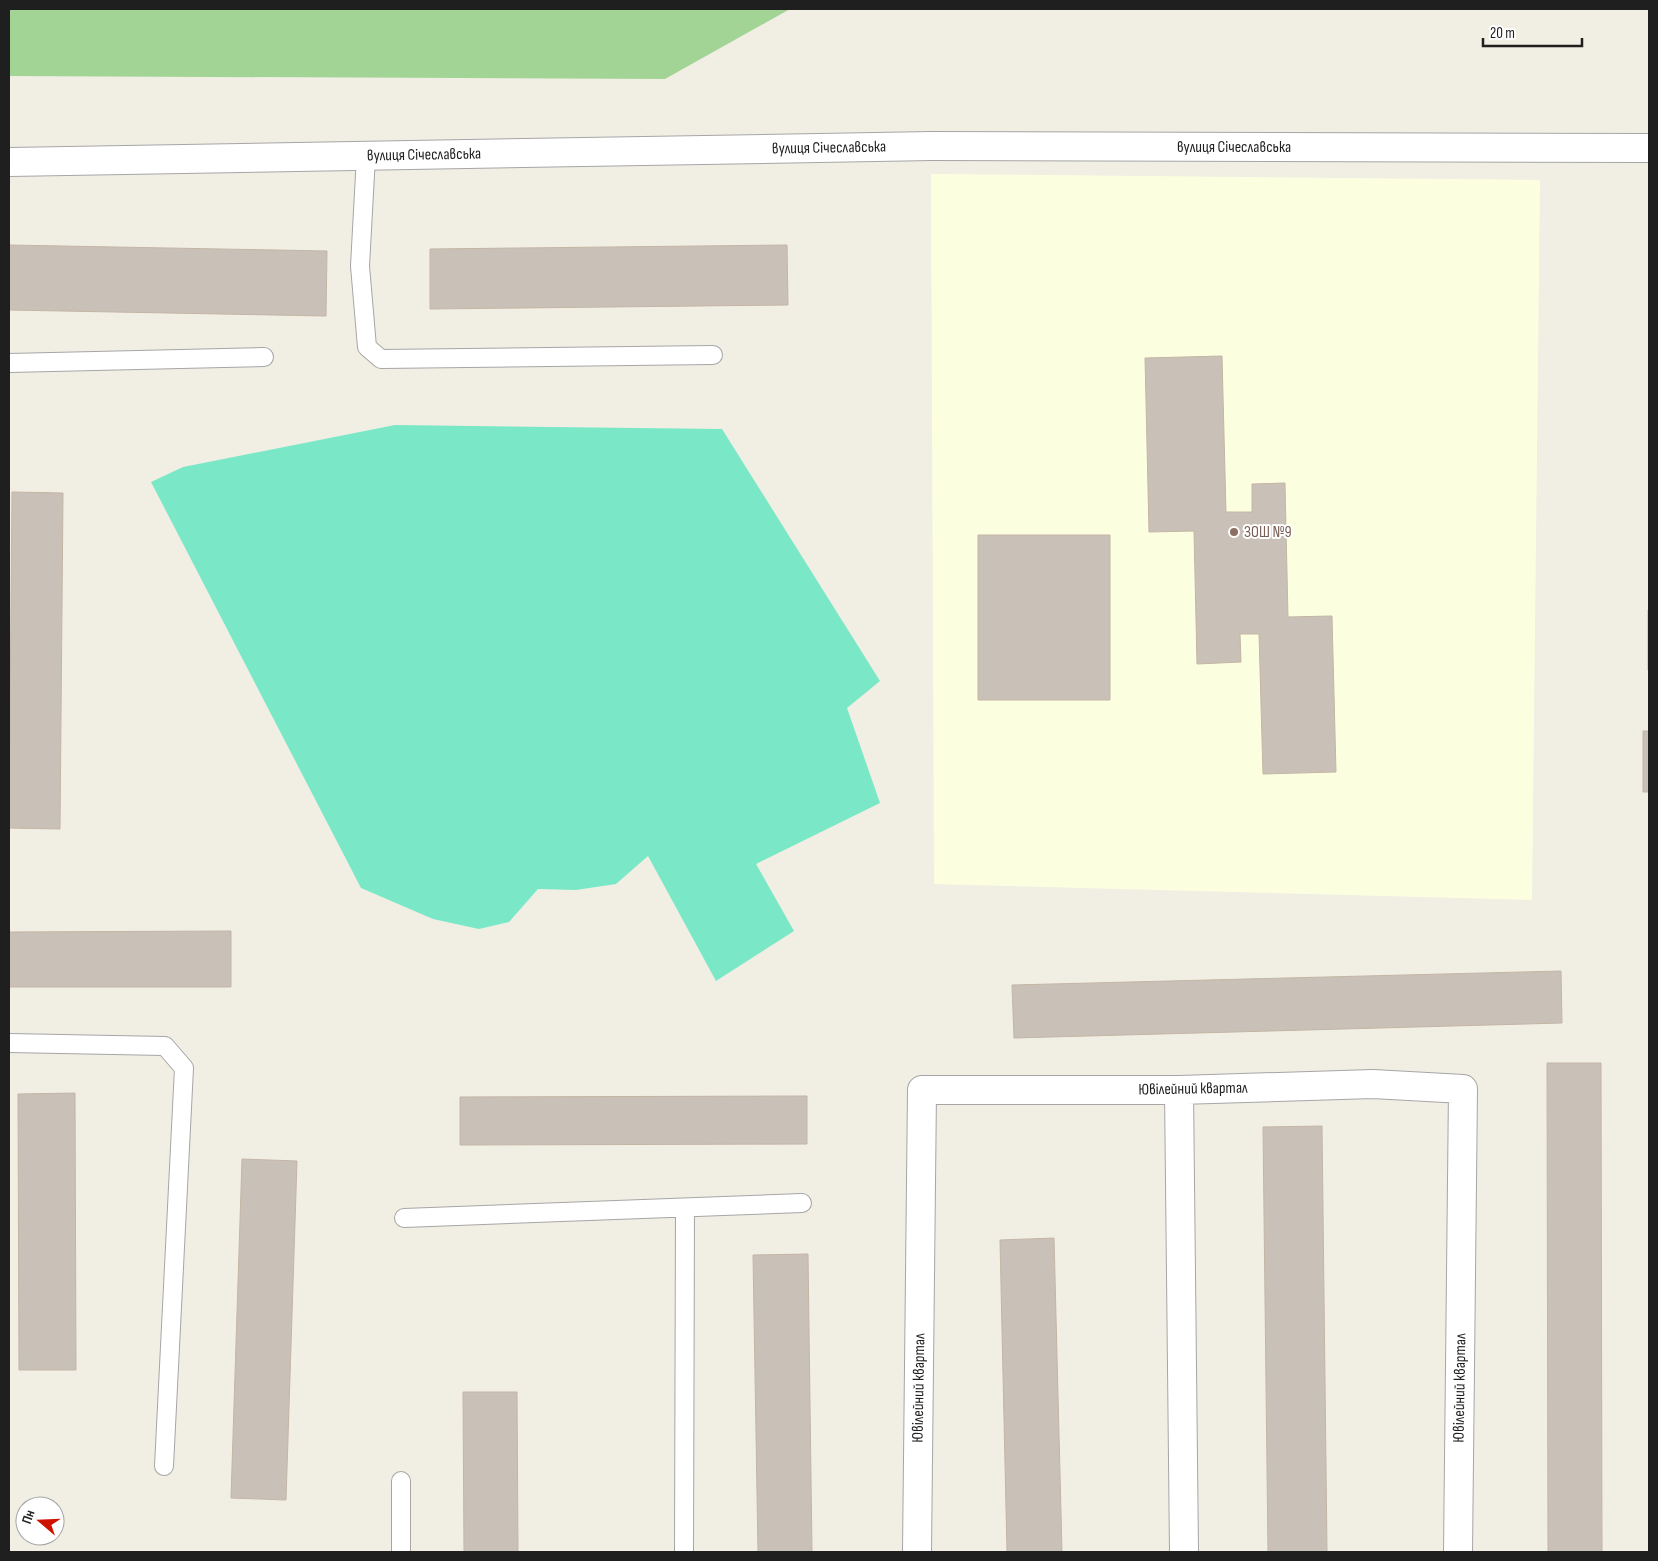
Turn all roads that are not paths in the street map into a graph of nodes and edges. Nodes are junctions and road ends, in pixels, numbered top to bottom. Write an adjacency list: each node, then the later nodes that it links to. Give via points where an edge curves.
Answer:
1 (1649, 148): 2 (street, вулиця Січеславська, via 932,146)
2 (366, 156): 3 (street, вулиця Січеславська); 4 (lane, via 361,275 367,347 381,359)
3 (9, 162)
4 (713, 355)
5 (264, 357): 6 (lane)
6 (9, 363)
7 (9, 1043): 12 (lane, via 165,1046 184,1068)
8 (1179, 1090): 16 (street, Ювілейний квартал, via 922,1090); 17 (street); 18 (street, Ювілейний квартал, via 1372,1084 1463,1089)
9 (802, 1203): 10 (lane)
10 (685, 1208): 11 (lane); 15 (lane)
11 (404, 1218)
12 (164, 1466)
13 (401, 1481): 14 (lane)
14 (401, 1552)
15 (684, 1552)
16 (917, 1552)
17 (1184, 1552)
18 (1458, 1552)

